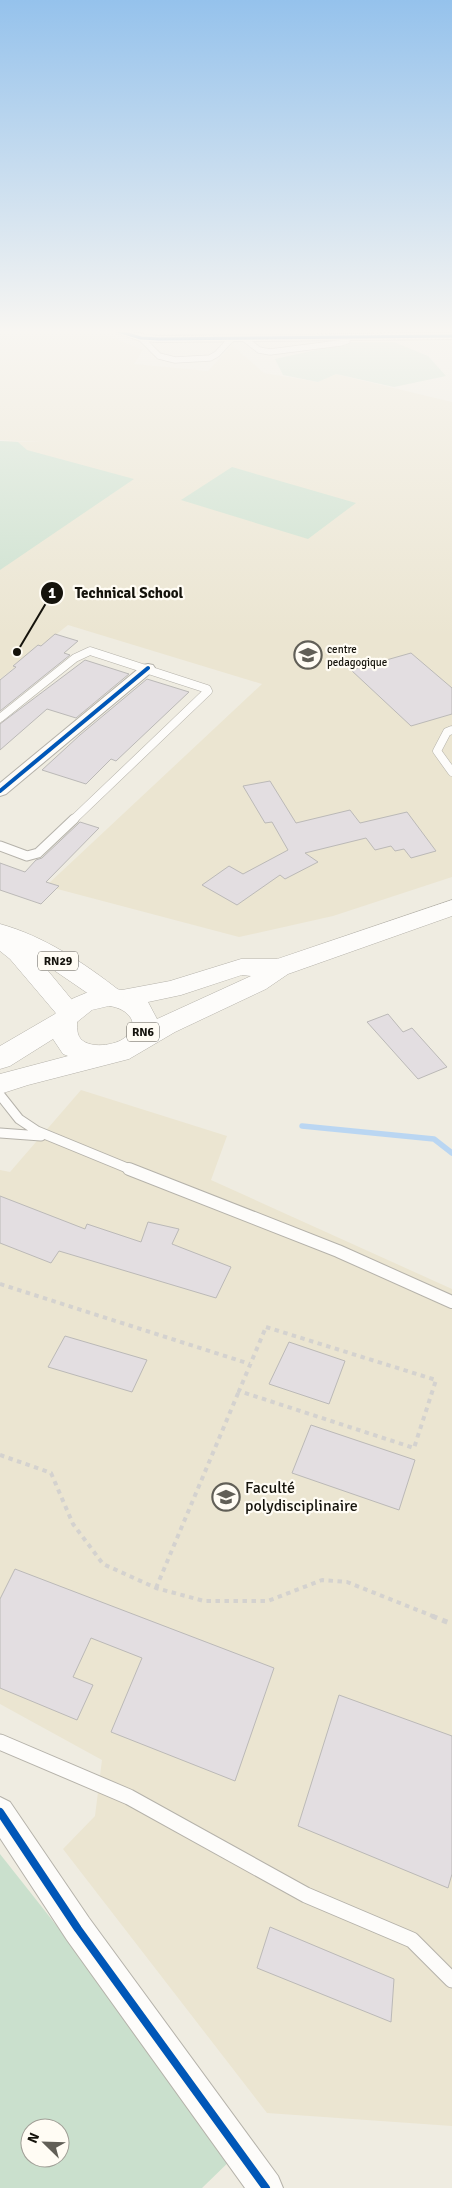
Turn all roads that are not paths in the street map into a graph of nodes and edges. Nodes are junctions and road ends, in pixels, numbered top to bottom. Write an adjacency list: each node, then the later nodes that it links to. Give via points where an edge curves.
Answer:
1 (148, 668): 2 (lane, via 96,652 85,652); 5 (street); 6 (lane, via 199,684 208,692 38,853 27,856)
2 (0, 718)
3 (452, 730): 4 (lane, via 447,732 437,751)
4 (452, 772)
5 (0, 791)
6 (0, 846)
7 (452, 908): 10 (main road, RN6)
8 (0, 932): 11 (main road, RN29, via 76,971)
9 (0, 938): 12 (main road, RN29, via 19,953)
10 (280, 968): 11 (main road, RN6, via 241,967 172,989); 13 (main road, RN6, via 255,985 161,1026)
11 (116, 998): 12 (main road, RN6, via 88,1000); 13 (main road, RN6, via 139,1009 144,1016 143,1034)
12 (66, 1016): 14 (main road, RN6, via 62,1028 69,1044 88,1054); 15 (main road, RN6)
13 (138, 1042): 14 (main road, RN6)
14 (113, 1054): 16 (main road, RN6)
15 (0, 1059)
16 (0, 1084)
17 (0, 1095): 19 (lane, via 15,1118)
18 (0, 1133): 19 (lane)
19 (45, 1136): 20 (lane, via 338,1251)
20 (452, 1302)
21 (0, 1742): 23 (lane, via 128,1797 306,1895 412,1940)
22 (0, 1812): 24 (street, via 78,1929)
23 (452, 1980)
24 (266, 2188)

